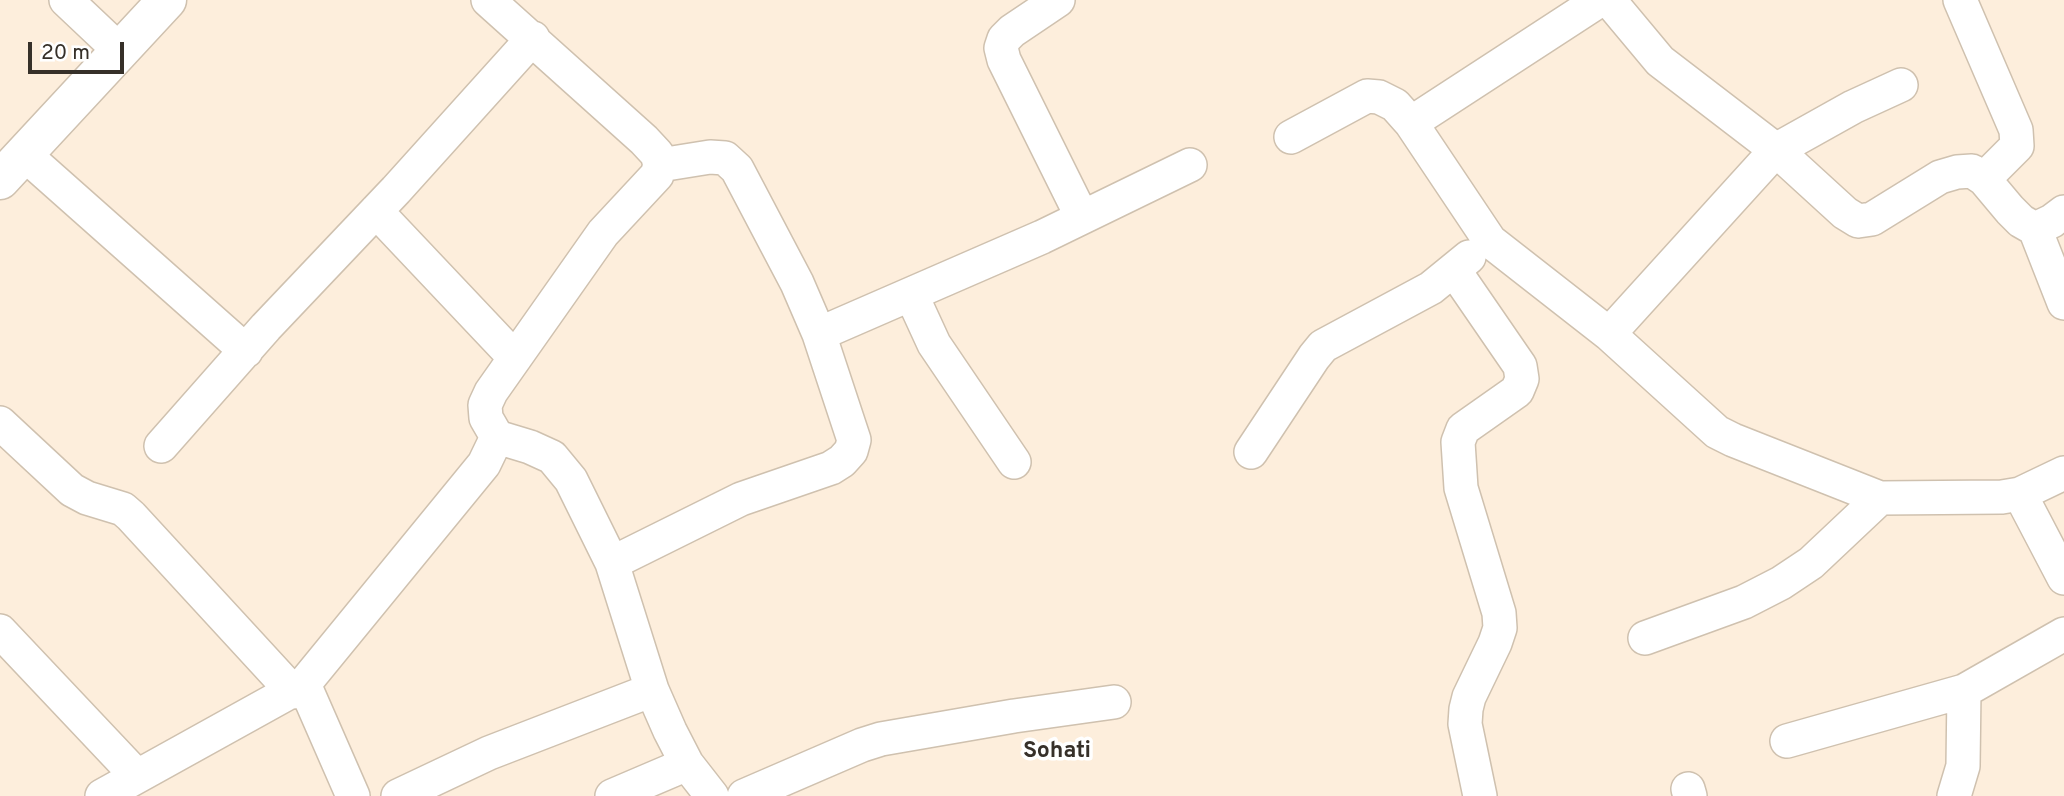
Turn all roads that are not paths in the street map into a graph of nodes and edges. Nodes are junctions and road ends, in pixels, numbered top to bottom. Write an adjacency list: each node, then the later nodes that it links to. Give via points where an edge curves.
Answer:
1 (66, 0): 9 (street)
2 (167, 0): 9 (main road)
3 (488, 0): 8 (street)
4 (1058, 0): 20 (street, via 1012,31 1001,48)
5 (1600, 0): 11 (street)
6 (1609, 0): 13 (street, via 1660,61)
7 (1960, 0): 17 (street, via 2017,130 2017,146)
8 (533, 38): 14 (street, via 644,140); 18 (street)
9 (120, 51): 16 (main road)
10 (1901, 85): 13 (street)
11 (1411, 123): 12 (street, via 1395,104 1367,96); 22 (street)
12 (1291, 137)
13 (1776, 150): 17 (street, via 1857,221 1872,219 1940,177 1972,171); 27 (street)
14 (660, 165): 26 (street, via 710,157 725,158 737,169); 29 (street, via 657,175 603,233)
15 (1190, 165): 20 (street)
16 (12, 167): 28 (street)
17 (1984, 179): 21 (street, via 2010,211)
18 (376, 211): 28 (street); 29 (street)
19 (2064, 212): 21 (street)
20 (1082, 218): 24 (street)
21 (2035, 229): 25 (street)
22 (1490, 241): 23 (street); 27 (street)
23 (1454, 270): 33 (street, via 1431,288 1323,346); 56 (street, via 1520,366 1522,379 1517,391 1463,429 1458,442 1461,488 1499,620 1495,643 1466,709)
24 (911, 294): 26 (street); 34 (street, via 934,344)
25 (2064, 303)
26 (819, 334): 38 (street, via 854,440 842,461 741,499)
27 (1609, 334): 37 (street, via 1717,432)
28 (246, 351): 32 (street)
29 (514, 358): 31 (street, via 485,405 485,418)
30 (0, 423): 43 (street, via 72,490 131,516)
31 (497, 437): 38 (street, via 552,457 571,480); 43 (street, via 484,464)
32 (161, 446)
33 (1251, 452)
34 (1014, 462)
35 (2064, 473): 36 (street)
36 (2020, 494): 37 (street); 39 (street)
37 (1880, 498): 42 (street, via 1811,563 1781,583 1744,602)
38 (612, 563): 44 (street)
39 (2064, 578)
40 (0, 631): 49 (street)
41 (2064, 634): 45 (street)
42 (1645, 638)
43 (298, 688): 49 (street); 51 (street)
44 (652, 690): 48 (street); 52 (street, via 488,752)
45 (1964, 691): 47 (street); 57 (street, via 1963,766)
46 (1114, 702): 55 (street, via 881,739)
47 (1787, 741)
48 (687, 764): 53 (street); 54 (street)
49 (136, 775): 50 (street)
50 (102, 796)
51 (353, 796)
52 (397, 796)
53 (612, 796)
54 (712, 796)
55 (744, 796)
56 (1480, 796)
57 (1954, 796)

